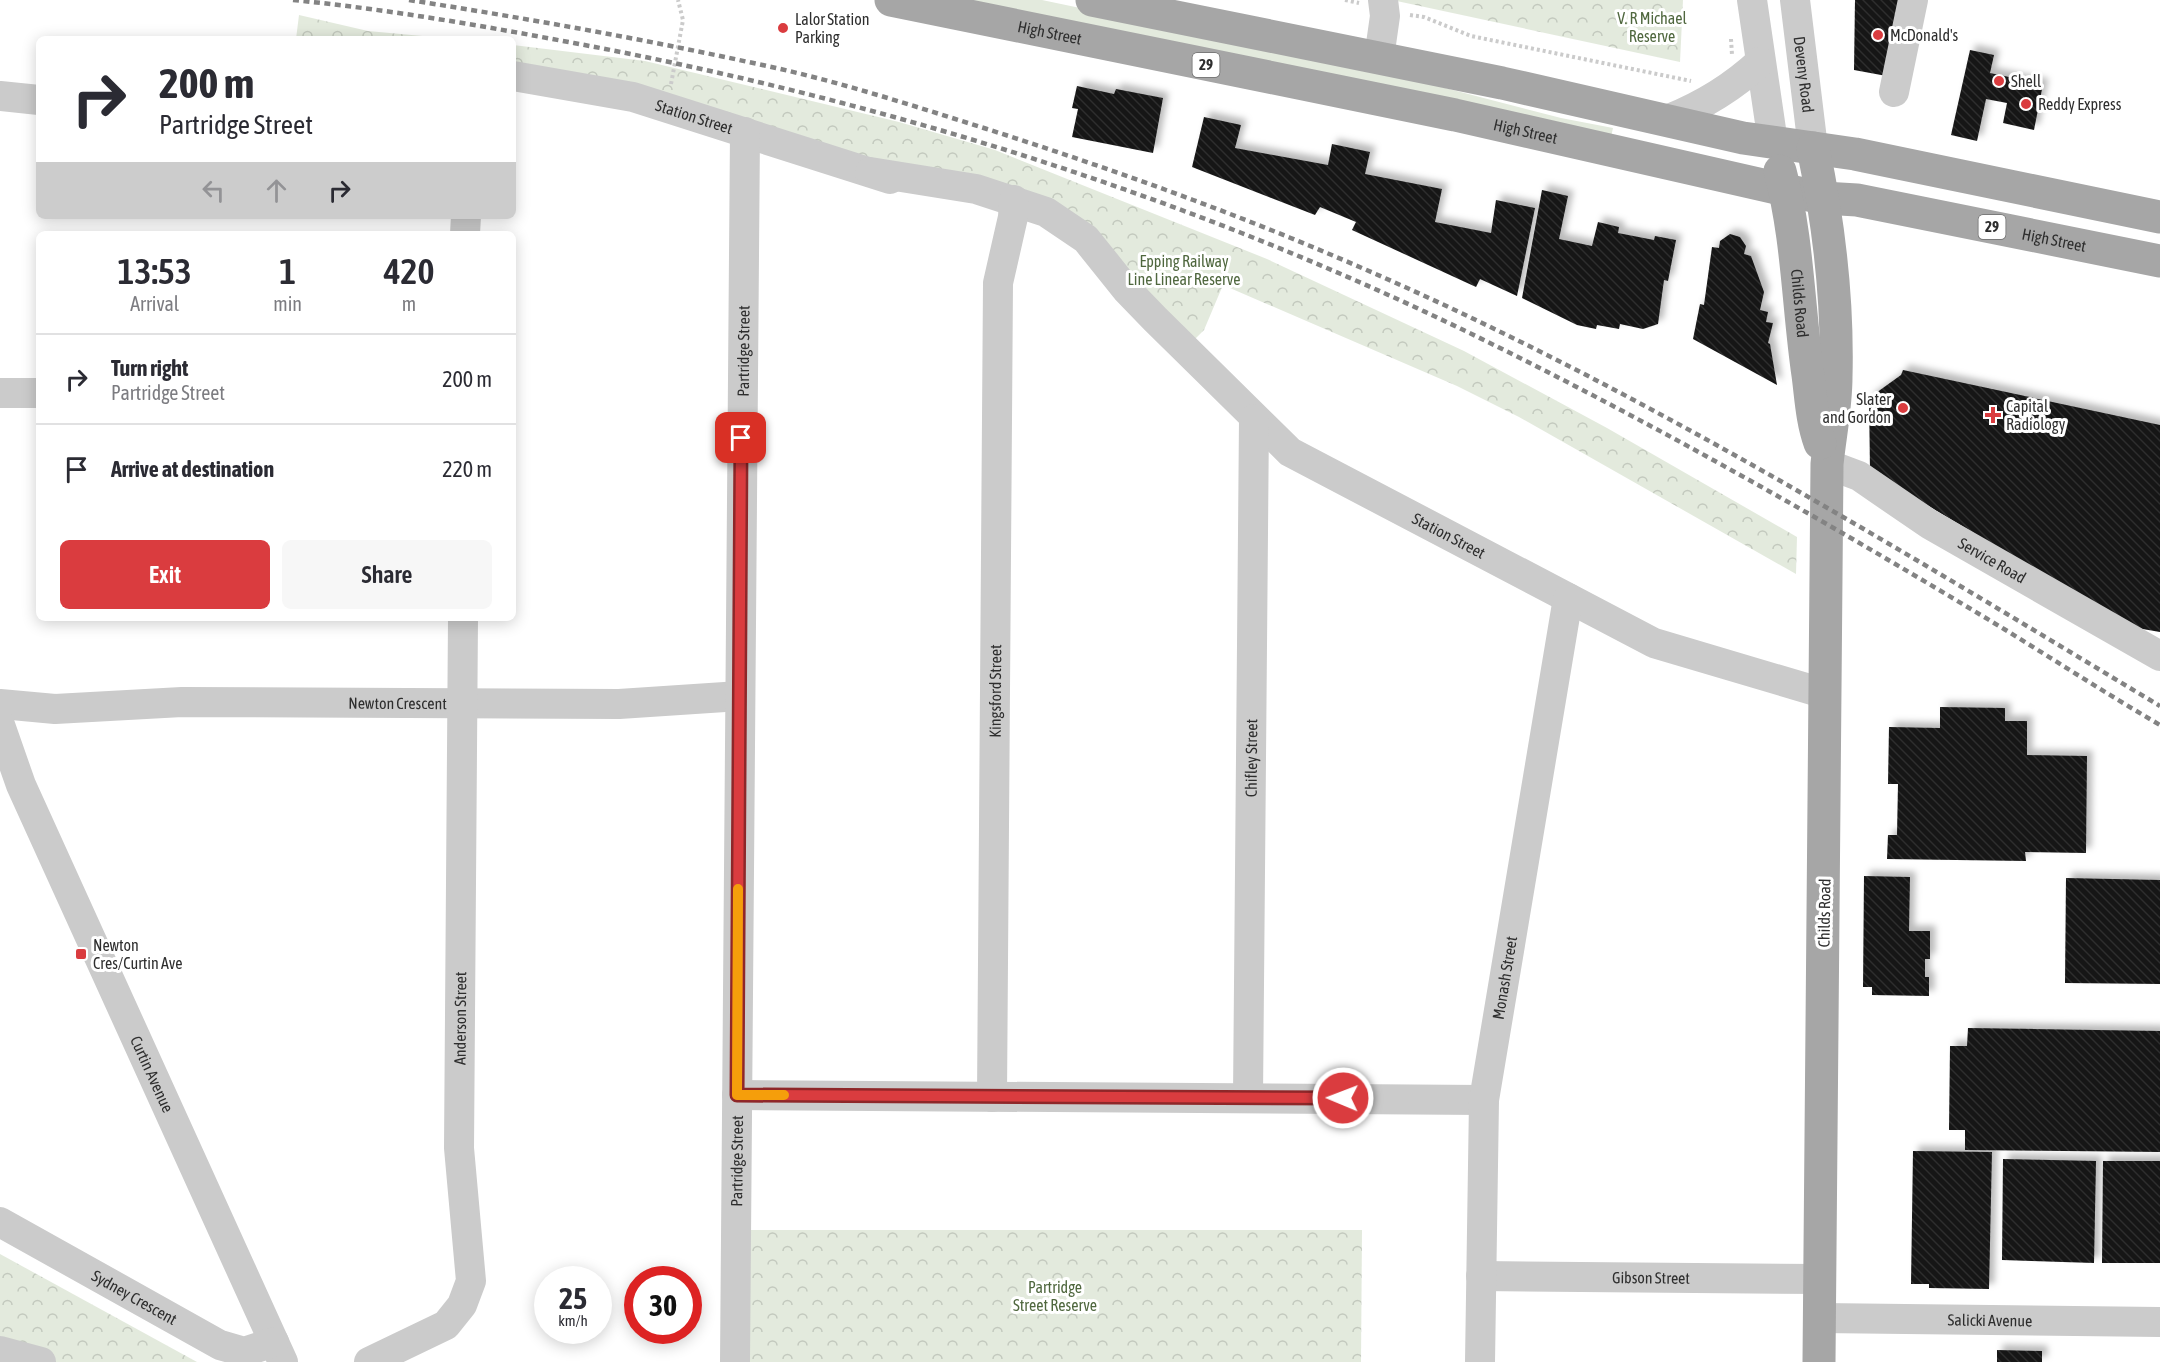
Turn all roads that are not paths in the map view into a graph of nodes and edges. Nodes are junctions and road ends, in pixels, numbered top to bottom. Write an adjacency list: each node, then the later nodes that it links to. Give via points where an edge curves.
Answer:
1 (891, 0): 17 (main road, High Street / 29, via 1455,115)
2 (1092, 0): 7 (main road)
3 (1752, 0): 8 (street)
4 (1795, 0): 16 (street, Deveny Road)
5 (1913, 0): 10 (street)
6 (1384, 4): 7 (street)
7 (1379, 58): 13 (main road)
8 (1760, 62): 13 (street, via 1735,85 1699,107); 15 (street)
9 (516, 76): 14 (street, Station Street, via 600,90)
10 (1894, 92)
11 (0, 96): 12 (street)
12 (36, 100)
13 (1669, 119): 15 (main road)
14 (745, 132): 19 (street, Station Street, via 870,172 976,189); 32 (street, Partridge Street)
15 (1773, 143): 16 (main road); 17 (main road, Childs Road)
16 (1813, 148): 18 (main road, Childs Road); 20 (main road)
17 (1785, 190): 18 (main road, High Street / 29); 26 (main road, Childs Road, via 1794,233 1815,429)
18 (1823, 198): 21 (main road, High Street / 29, via 1857,200); 26 (main road, Childs Road, via 1835,314 1836,379)
19 (1010, 210): 24 (street, Station Street, via 1046,212 1086,238 1126,289); 40 (street, Kingsford Street, via 998,283)
20 (2160, 217)
21 (2160, 261)
22 (0, 393): 23 (street)
23 (36, 393)
24 (1254, 419): 25 (street, Station Street, via 1276,441); 27 (street, Chifley Street)
25 (1309, 463): 27 (street, via 1280,467 1261,480); 28 (street, Station Street)
26 (1827, 464): 30 (street, Service Road, via 1859,476 1929,524); 31 (main road, Childs Road)
27 (1253, 492): 41 (street, Chifley Street)
28 (1568, 598): 31 (street, Station Street, via 1674,651); 42 (street, Monash Street)
29 (463, 621): 33 (street, Anderson Street)
30 (2160, 656)
31 (1826, 694): 45 (main road, Childs Road)
32 (740, 696): 33 (street, Newton Crescent, via 619,704); 39 (street, Partridge Street)
33 (462, 703): 35 (street, Newton Crescent, via 182,702); 51 (street, Anderson Street, via 459,1148 471,1281 462,1305 446,1325)
34 (0, 705): 35 (street, Newton Crescent); 36 (street, Curtin Avenue)
35 (55, 709): 36 (street, Newton Crescent)
36 (0, 722): 38 (street, Curtin Avenue)
37 (0, 755): 38 (street, Curtin Avenue)
38 (21, 785): 49 (street, Curtin Avenue)
39 (737, 1095): 40 (street); 52 (street, Partridge Street)
40 (992, 1097): 41 (street)
41 (1248, 1097): 42 (street)
42 (1484, 1100): 44 (street, Monash Street)
43 (0, 1222): 49 (street, Sydney Crescent, via 220,1345 244,1352)
44 (1481, 1276): 45 (street, Gibson Street); 53 (street, Monash Street)
45 (1820, 1279): 46 (main road, Childs Road)
46 (1820, 1318): 47 (street, Salicki Avenue); 54 (main road, Childs Road)
47 (2160, 1322)
48 (0, 1352): 50 (street)
49 (279, 1352)
50 (42, 1362)
51 (369, 1362)
52 (735, 1362)
53 (1480, 1362)
54 (1819, 1362)

